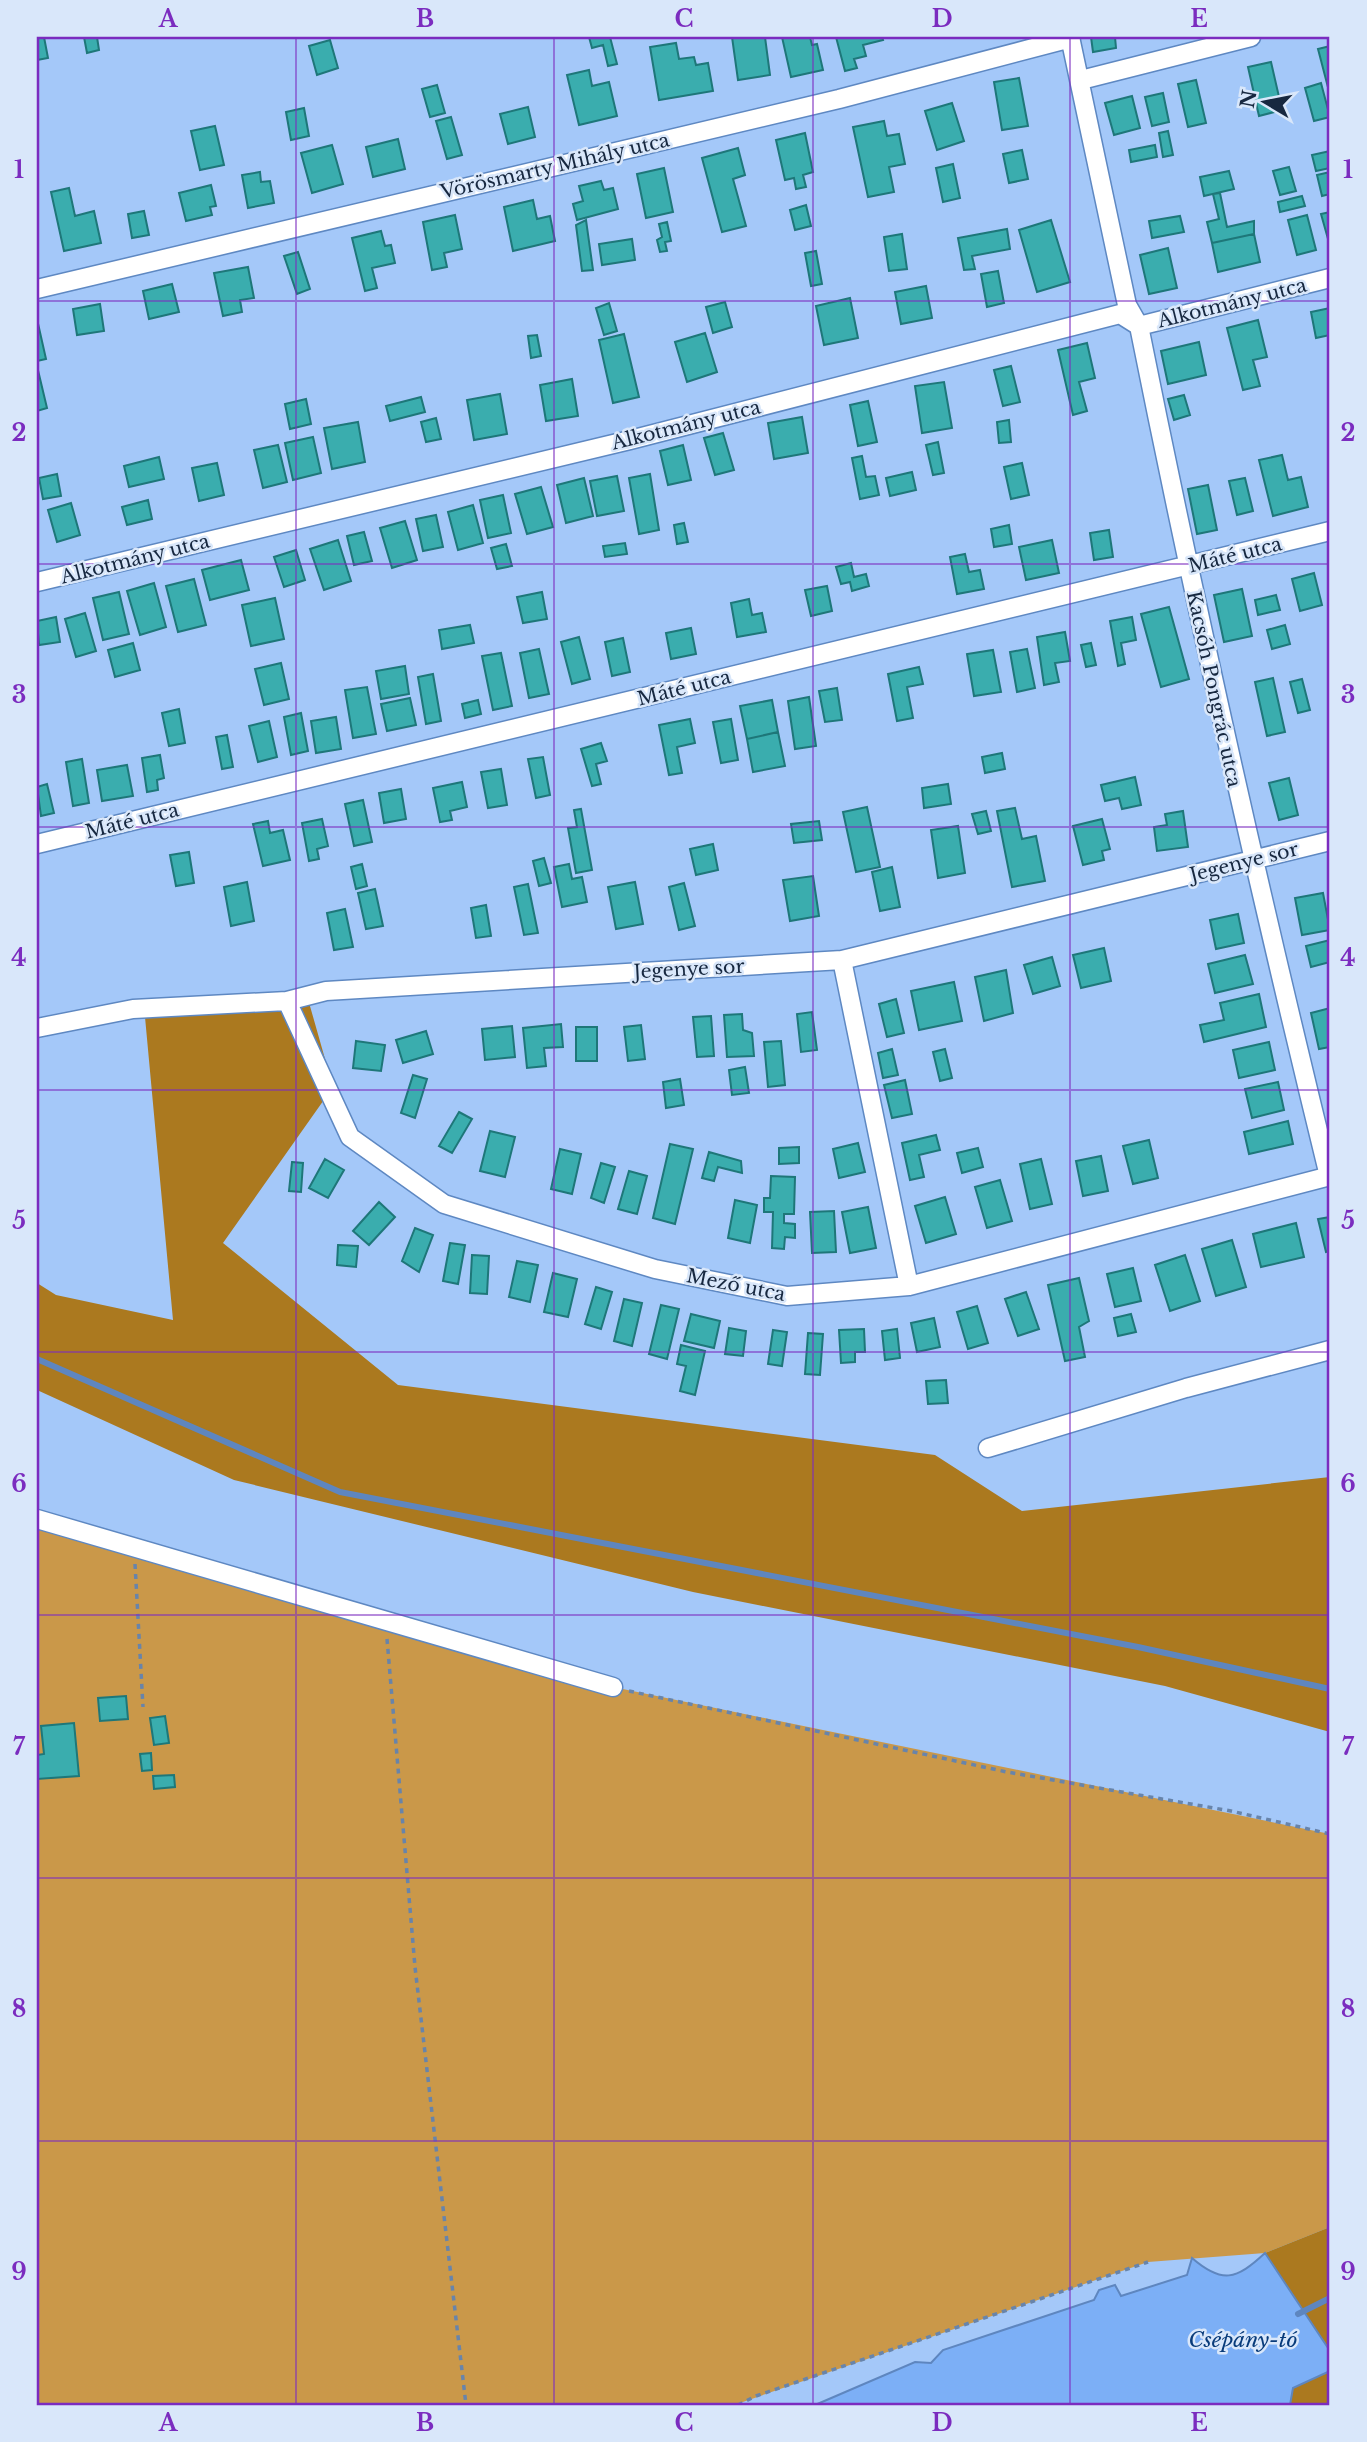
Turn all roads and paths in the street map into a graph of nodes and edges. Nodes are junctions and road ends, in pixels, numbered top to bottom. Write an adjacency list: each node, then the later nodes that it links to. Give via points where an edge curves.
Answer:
1 (1071, 37): 3 (street, Kacsóh Pongrác utca); 5 (street, Vörösmarty Mihály utca, via 839,99)
2 (1251, 37): 3 (street)
3 (1080, 80): 6 (street, Kacsóh Pongrác utca, via 1127,304)
4 (1330, 278): 6 (street, Alkotmány utca)
5 (37, 289)
6 (1139, 326): 8 (street, Kacsóh Pongrác utca); 9 (street, Alkotmány utca, via 1120,314 630,439)
7 (1330, 531): 8 (street, Máté utca)
8 (1187, 567): 11 (street, Máté utca); 12 (street, Kacsóh Pongrác utca)
9 (37, 582)
10 (1330, 841): 12 (street, Jegenye sor)
11 (37, 844)
12 (1252, 859): 13 (street, Jegenye sor); 16 (street, Kacsóh Pongrác utca)
13 (842, 960): 14 (street, Jegenye sor, via 326,991); 17 (street)
14 (287, 1001): 15 (street, Jegenye sor, via 133,1009); 17 (street, Mező utca, via 350,1137 443,1204 655,1269 787,1296)
15 (37, 1028)
16 (1330, 1176): 17 (street, Mező utca)
17 (908, 1286)
18 (1330, 1350): 19 (street)
19 (988, 1448)
20 (37, 1519): 21 (street)
21 (134, 1548): 22 (street); 24 (path)
22 (386, 1623): 23 (street); 27 (path, via 415,1967)
23 (613, 1687): 25 (path, via 1007,1772 1231,1811)
24 (143, 1707)
25 (1330, 1834)
26 (1148, 2262): 28 (path)
27 (466, 2405)
28 (738, 2405)

